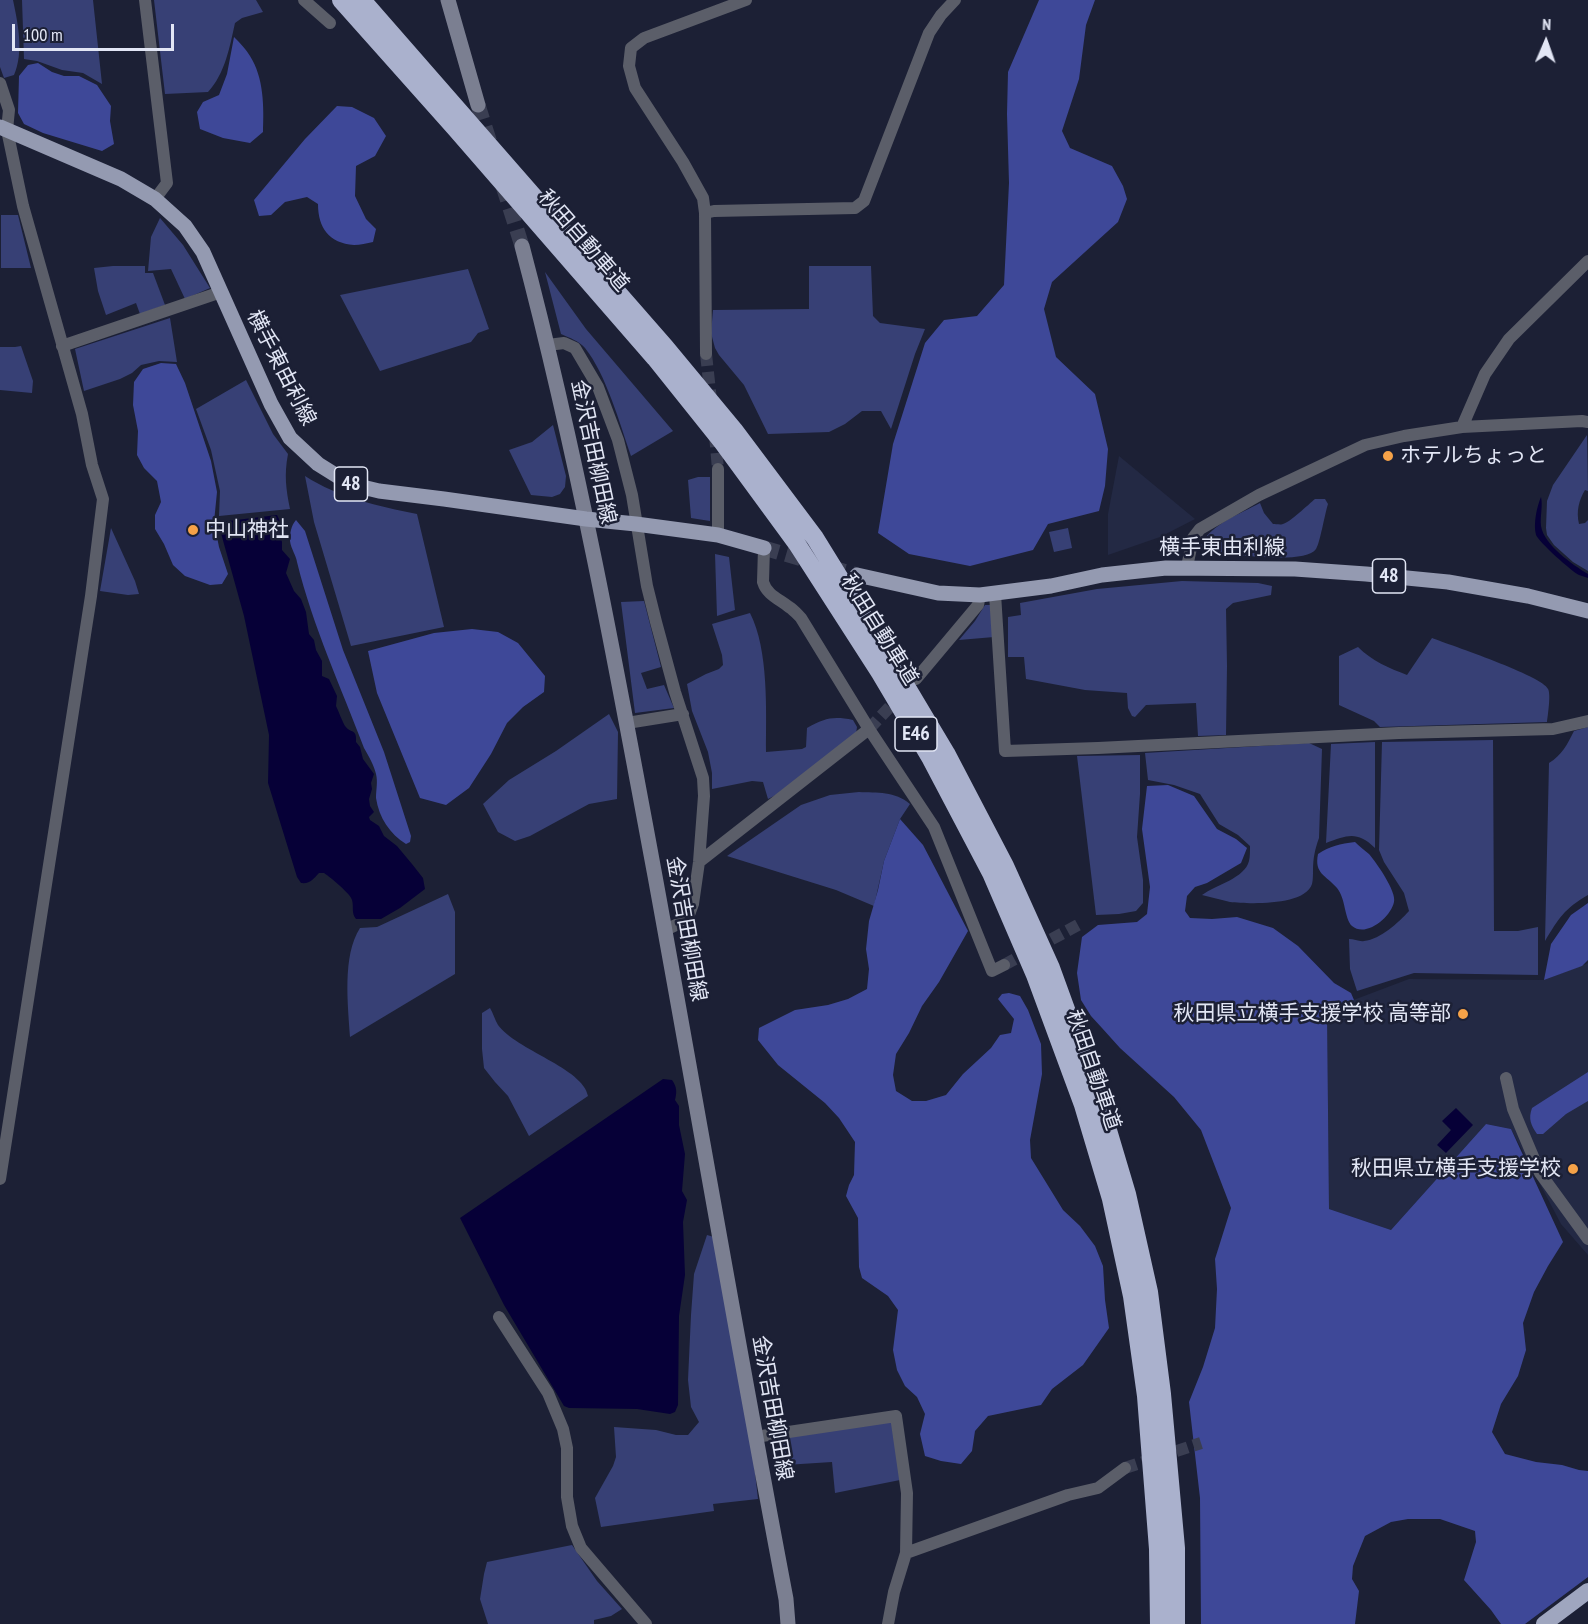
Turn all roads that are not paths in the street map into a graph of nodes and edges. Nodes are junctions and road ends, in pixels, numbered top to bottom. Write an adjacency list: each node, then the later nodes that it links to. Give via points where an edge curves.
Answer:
1 (145, 0): 12 (street, via 167,183)
2 (304, 0): 8 (street)
3 (341, 0): 51 (highway, 秋田自動車道 / E46, via 655,358 723,443 797,543 880,673 991,873 1035,975 1079,1095 1111,1199 1132,1296 1146,1396 1158,1549)
4 (362, 0): 52 (highway, 秋田自動車道 / E46, via 674,357 815,538 946,753 1005,866 1051,968 1099,1100 1127,1194 1149,1292 1162,1394 1176,1548)
5 (448, 0): 10 (main road)
6 (746, 0): 13 (street, via 644,38 631,48 629,66 635,88 683,162 703,198)
7 (955, 0): 13 (street, via 929,33 860,205)
8 (330, 23)
9 (0, 83): 11 (street, via 9,110)
10 (478, 105)
11 (3, 128): 12 (main road, 横手東由利線 / 48, via 121,179); 18 (street)
12 (154, 200): 16 (main road, 横手東由利線 / 48, via 195,239)
13 (705, 213): 19 (street)
14 (522, 246): 17 (main road, 金沢吉田柳田線)
15 (1588, 261): 21 (street, via 1509,339 1485,374)
16 (221, 292): 18 (street); 23 (main road, 横手東由利線 / 48, via 275,412 290,438 318,464 350,483 379,491)
17 (548, 345): 23 (main road, 金沢吉田柳田線); 24 (street, via 564,343 575,348 598,387 618,440)
18 (62, 346): 41 (street, via 103,499)
19 (706, 354)
20 (1588, 422): 21 (street)
21 (1462, 427): 27 (street, via 1365,445 1259,495 1200,529 1193,538)
22 (718, 469): 25 (street)
23 (586, 519): 24 (main road, 横手東由利線 / 48); 35 (main road, 金沢吉田柳田線)
24 (636, 524): 25 (main road, 横手東由利線 / 48); 33 (street, via 656,622)
25 (718, 535): 26 (main road, 横手東由利線 / 48)
26 (764, 548): 36 (street, via 763,582 768,592 801,618)
27 (1187, 567): 29 (main road, 横手東由利線 / 48, via 1102,575); 31 (main road, 横手東由利線 / 48, via 1294,569 1448,582)
28 (857, 575): 30 (main road, 横手東由利線 / 48, via 938,593)
29 (995, 594): 30 (main road, 横手東由利線 / 48); 34 (street, via 1005,751 1552,729)
30 (980, 595): 32 (street, via 978,605)
31 (1588, 610)
32 (916, 679)
33 (683, 714): 35 (street); 37 (street, via 704,796)
34 (1588, 721)
35 (627, 723): 38 (main road, 金沢吉田柳田線)
36 (869, 729): 37 (street); 39 (street, via 934,827 992,971)
37 (699, 862): 38 (street, via 687,920)
38 (665, 930): 44 (main road, 金沢吉田柳田線)
39 (1004, 965)
40 (1506, 1078): 42 (street, via 1513,1108 1540,1173)
41 (0, 1179)
42 (1588, 1239)
43 (499, 1317): 48 (street, via 548,1393 563,1429 567,1497 572,1527 581,1548)
44 (755, 1437): 46 (street, via 897,1416 907,1493); 49 (main road, 金沢吉田柳田線)
45 (1125, 1468): 46 (street, via 1098,1488)
46 (906, 1552): 50 (street)
47 (1588, 1591): 53 (highway)
48 (646, 1624)
49 (788, 1624)
50 (888, 1624)
51 (1159, 1624)
52 (1176, 1624)
53 (1544, 1624)

